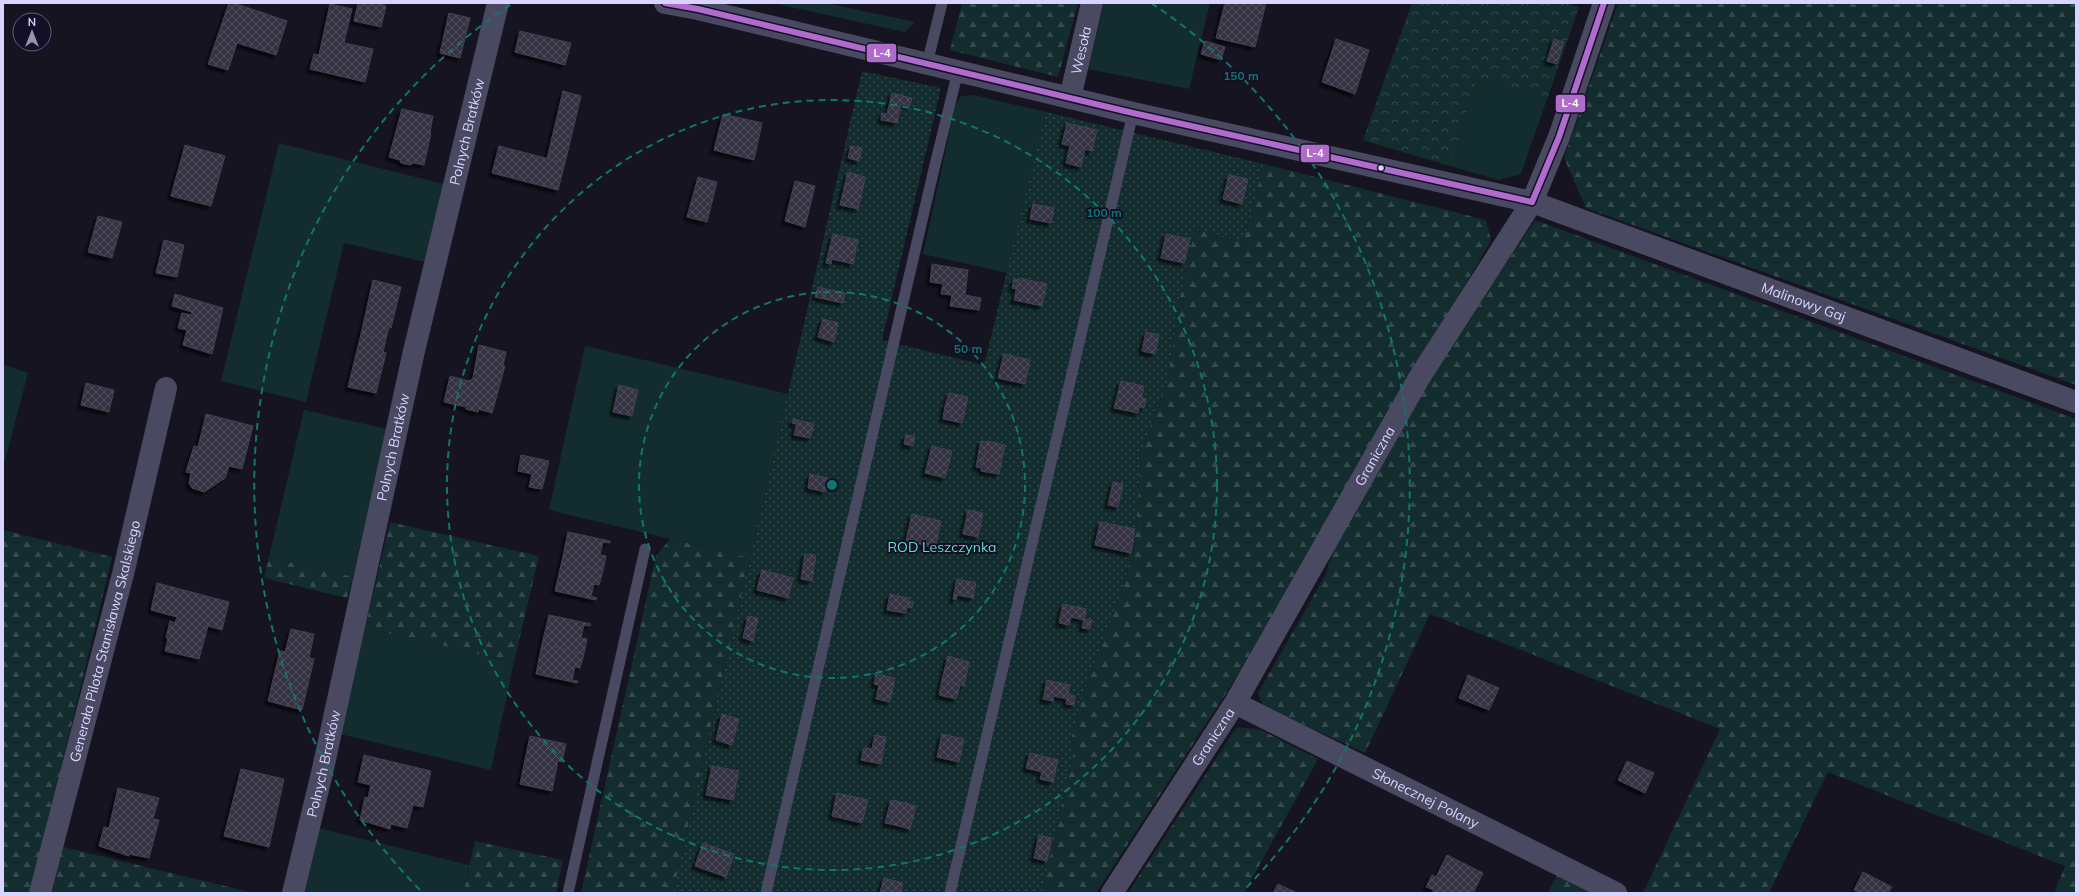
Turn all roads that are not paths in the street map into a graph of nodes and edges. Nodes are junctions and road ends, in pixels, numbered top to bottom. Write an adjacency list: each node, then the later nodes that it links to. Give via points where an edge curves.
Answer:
1 (498, 3): 16 (street, Polnych Bratków, via 414,351 322,773)
2 (942, 3): 6 (lane)
3 (1092, 3): 8 (street, Wesoła)
4 (1604, 3): 10 (street, Graniczna, via 1559,137)
5 (676, 4): 6 (street, Malinowy Gaj)
6 (928, 64): 7 (street, Malinowy Gaj)
7 (958, 71): 8 (street, Malinowy Gaj); 18 (lane)
8 (1070, 98): 9 (street, Malinowy Gaj)
9 (1133, 113): 10 (street, Malinowy Gaj); 19 (lane)
10 (1532, 202): 12 (street, Malinowy Gaj); 14 (street, Graniczna, via 1419,378)
11 (166, 388): 15 (street, Generała Pilota Stanisława Skalskiego, via 123,574)
12 (2076, 402)
13 (645, 549): 17 (lane)
14 (1235, 703): 20 (street, Graniczna); 21 (street, Słonecznej Polany)
15 (40, 893)
16 (293, 893)
17 (568, 893)
18 (766, 893)
19 (950, 893)
20 (1112, 893)
21 (1616, 893)

